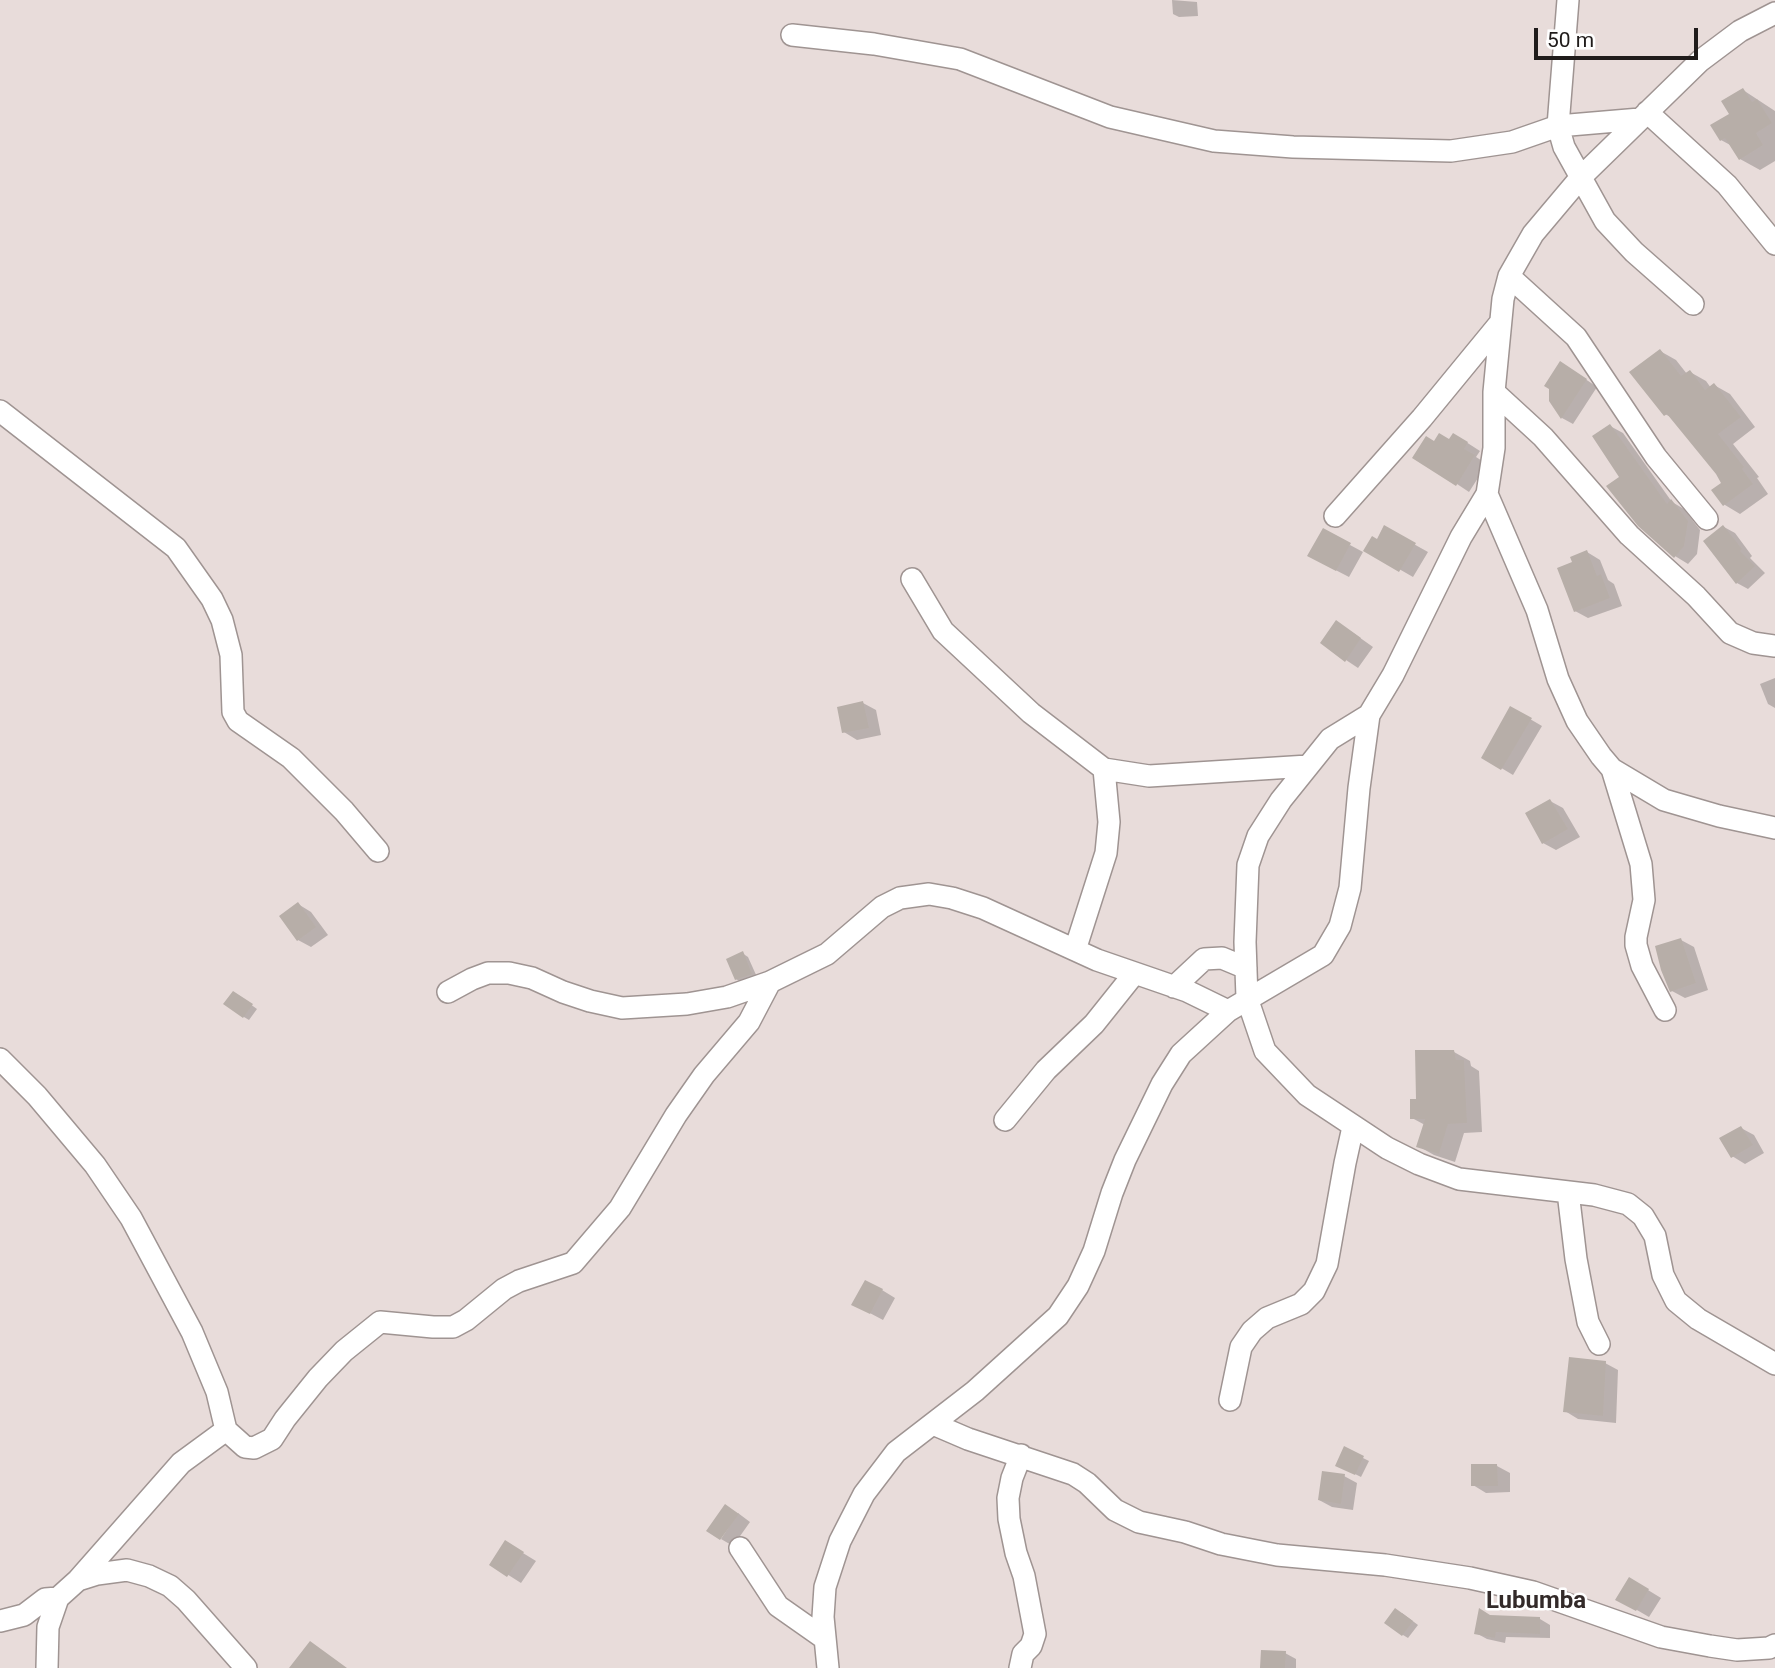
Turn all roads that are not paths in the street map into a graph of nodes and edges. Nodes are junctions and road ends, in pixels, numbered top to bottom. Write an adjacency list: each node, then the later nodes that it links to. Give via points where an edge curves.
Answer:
1 (1568, 0): 5 (street)
2 (1775, 13): 4 (street, via 1740,31 1700,61)
3 (792, 35): 5 (street, via 960,59 1110,117 1214,141 1451,151 1512,142)
4 (1643, 116): 5 (street); 6 (street); 7 (street, via 1727,185)
5 (1558, 126): 6 (street)
6 (1581, 177): 8 (street, via 1534,234); 9 (street, via 1605,220)
7 (1775, 244)
8 (1509, 276): 10 (street); 15 (street, via 1576,337 1656,457)
9 (1693, 304)
10 (1500, 323): 11 (street); 14 (street)
11 (1494, 392): 13 (street, via 1494,448); 17 (street, via 1543,436 1629,535 1730,633)
12 (0, 411): 23 (street, via 176,548 222,620 231,655 233,712 238,721 291,758)
13 (1487, 494): 18 (street); 21 (street, via 1537,610 1558,679 1577,721)
14 (1335, 516)
15 (1707, 519)
16 (912, 579): 20 (street, via 943,631 1031,713)
17 (1775, 646)
18 (1369, 715): 19 (street, via 1330,739); 30 (street, via 1350,888 1340,926 1323,955)
19 (1308, 766): 20 (street, via 1149,776); 25 (street, via 1273,811 1248,865)
20 (1104, 769): 24 (street, via 1109,822 1106,853)
21 (1612, 769): 22 (street, via 1664,800); 31 (street, via 1643,877 1636,945)
22 (1775, 828)
23 (379, 851)
24 (1075, 950): 26 (street); 27 (street, via 984,908 929,894 900,898 882,907 827,954)
25 (1246, 968): 28 (street, via 1222,958 1205,959); 30 (street)
26 (1134, 974): 28 (street); 34 (street)
27 (770, 982): 29 (street, via 687,1004 622,1008 509,973 488,973); 41 (street, via 749,1022 690,1095 620,1208 573,1263 519,1281 453,1327 380,1322 318,1378 265,1444 244,1447)
28 (1174, 987): 32 (street)
29 (448, 992)
30 (1247, 998): 32 (street); 35 (street, via 1265,1051 1307,1095)
31 (1665, 1010)
32 (1228, 1011): 40 (street, via 1191,1043 1162,1084 1116,1182 1094,1251 1058,1317)
33 (0, 1059): 41 (street, via 95,1165 131,1218 192,1332 217,1392)
34 (1005, 1120)
35 (1353, 1127): 36 (street, via 1419,1164 1459,1179); 39 (street, via 1327,1264 1314,1291 1301,1304 1267,1318 1241,1347)
36 (1568, 1192): 37 (street, via 1588,1322); 38 (street, via 1628,1204 1643,1216 1655,1236 1663,1275 1676,1301)
37 (1599, 1344)
38 (1775, 1364)
39 (1230, 1400)
40 (933, 1424): 42 (street); 47 (street, via 896,1452 855,1508 825,1587)
41 (226, 1430): 44 (street, via 180,1463)
42 (1021, 1455): 49 (street, via 1073,1474 1115,1510 1139,1521 1221,1544 1470,1578 1534,1592 1661,1637); 53 (street, via 1008,1498 1009,1519 1035,1633)
43 (740, 1548): 47 (street, via 778,1605)
44 (78, 1580): 45 (street); 51 (street, via 127,1570 170,1586)
45 (58, 1598): 46 (street); 50 (street, via 48,1627)
46 (0, 1621)
47 (825, 1639): 52 (street)
48 (1775, 1645): 49 (street, via 1737,1650)
49 (1710, 1646): 54 (street)
50 (47, 1668)
51 (246, 1668)
52 (828, 1668)
53 (1020, 1668)
54 (1726, 1668)

